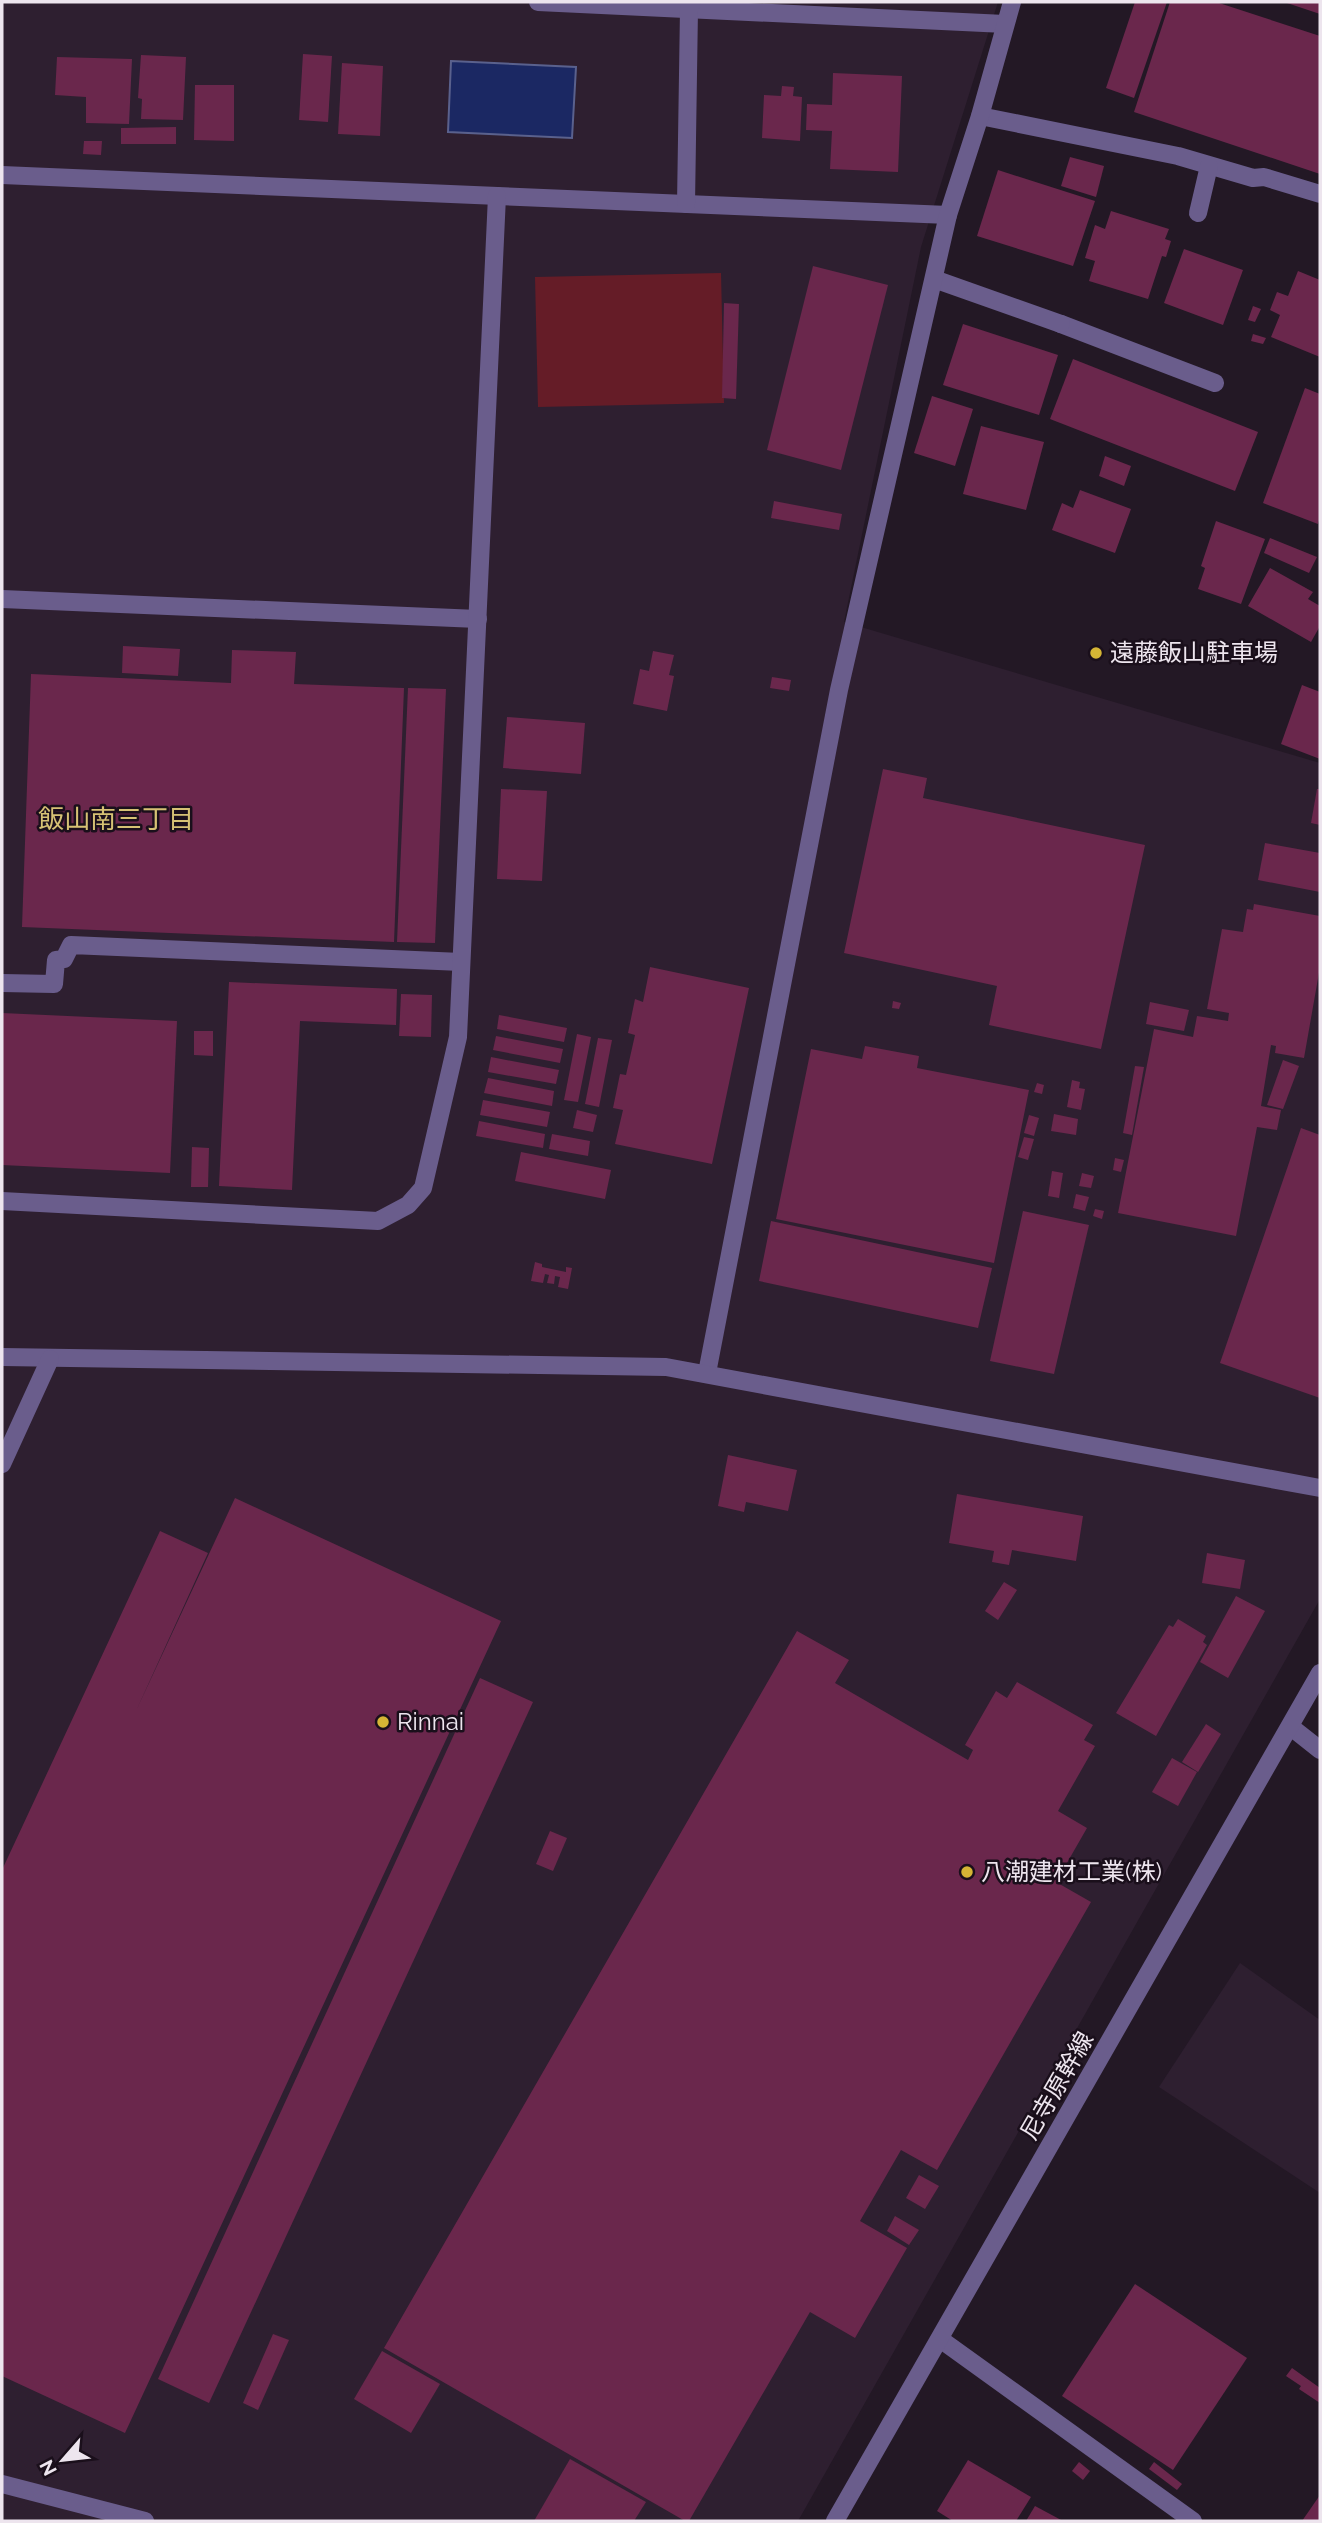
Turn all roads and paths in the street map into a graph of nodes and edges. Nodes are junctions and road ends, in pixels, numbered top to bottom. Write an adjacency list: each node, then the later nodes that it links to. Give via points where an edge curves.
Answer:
1 (538, 2): 3 (street)
2 (1012, 2): 4 (street)
3 (690, 5): 4 (street); 10 (street)
4 (1005, 23): 5 (street)
5 (980, 116): 6 (street); 12 (street)
6 (1209, 166): 8 (street); 11 (street)
7 (2, 175): 9 (street)
8 (1320, 194)
9 (497, 196): 10 (street); 16 (street)
10 (686, 204): 12 (street)
11 (1198, 213)
12 (948, 215): 13 (street)
13 (934, 279): 14 (street); 22 (street, via 839,690)
14 (1214, 383)
15 (2, 599): 16 (street)
16 (478, 619): 17 (street)
17 (461, 962): 18 (street, via 71,946 64,959 56,960 54,984); 19 (street, via 458,1037 423,1188 408,1205 378,1221)
18 (2, 984)
19 (2, 1200)
20 (2, 1357): 21 (street)
21 (50, 1359): 22 (street, via 666,1367); 23 (street)
22 (707, 1373): 24 (street)
23 (2, 1464)
24 (1320, 1488)
25 (1320, 1673): 26 (street, 尼寺原幹線)
26 (1291, 1727): 27 (street); 28 (street, 尼寺原幹線)
27 (1320, 1749)
28 (940, 2339): 31 (street, 尼寺原幹線); 32 (street)
29 (2, 2484): 30 (street)
30 (145, 2521)
31 (835, 2521)
32 (1193, 2521)

